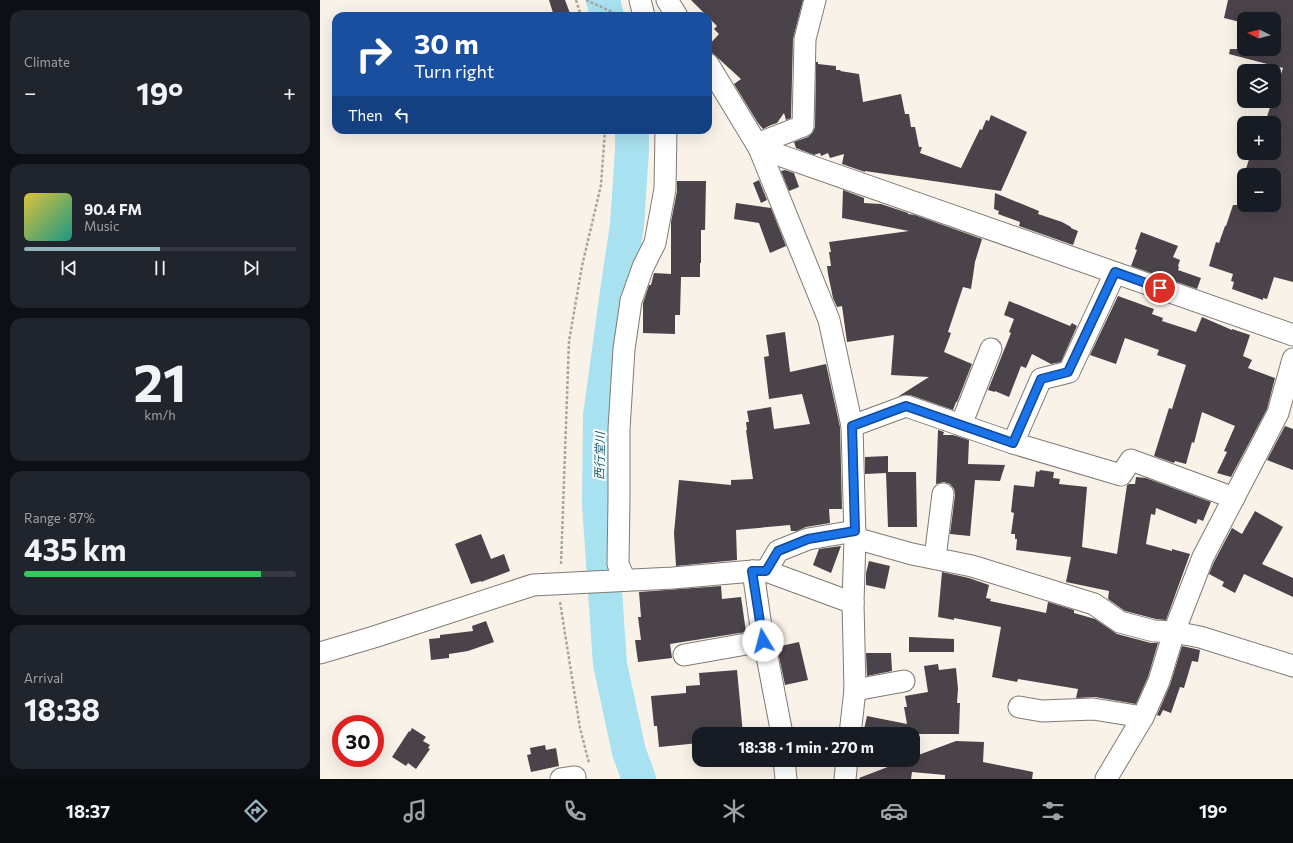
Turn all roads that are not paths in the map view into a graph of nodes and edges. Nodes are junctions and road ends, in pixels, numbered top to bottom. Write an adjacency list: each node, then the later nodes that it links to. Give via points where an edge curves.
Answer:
1 (640, 0): 4 (street)
2 (667, 0): 5 (street)
3 (815, 0): 8 (street, via 805,39 803,126)
4 (643, 12)
5 (674, 12)
6 (712, 71): 8 (street)
7 (666, 134): 21 (street, via 665,189 655,243 631,301 624,349 619,429 618,564)
8 (758, 146): 9 (street); 14 (street, via 828,320)
9 (1115, 272): 10 (street); 15 (street, via 1068,372 1041,379)
10 (1293, 335)
11 (991, 349): 13 (street)
12 (1293, 359): 17 (street, via 1278,413)
13 (961, 425): 14 (street, via 906,406); 15 (street)
14 (852, 426): 18 (street)
15 (1013, 443): 17 (street, via 1120,475 1131,460)
16 (943, 494): 19 (street)
17 (1234, 498): 23 (street, via 1203,557)
18 (855, 534): 19 (street, via 912,554); 20 (street, via 808,539 778,551); 22 (street)
19 (935, 558): 23 (street, via 972,566 1094,604 1120,622 1154,632)
20 (759, 571): 21 (street); 22 (street); 24 (street)
21 (623, 580): 25 (street, via 534,585)
22 (853, 603): 29 (street)
23 (1174, 632): 27 (street, via 1200,637); 31 (street, via 1159,681)
24 (763, 641): 26 (street); 32 (street)
25 (320, 654)
26 (684, 655)
27 (1293, 666)
28 (904, 681): 29 (street)
29 (855, 690): 33 (street)
30 (1019, 707): 31 (street, via 1042,711 1092,709)
31 (1143, 717): 40 (street)
32 (781, 727)
33 (851, 727)
34 (785, 767): 38 (street)
35 (846, 767): 39 (street)
36 (582, 773): 37 (street)
37 (561, 779)
38 (786, 779)
39 (845, 779)
40 (1106, 779)

